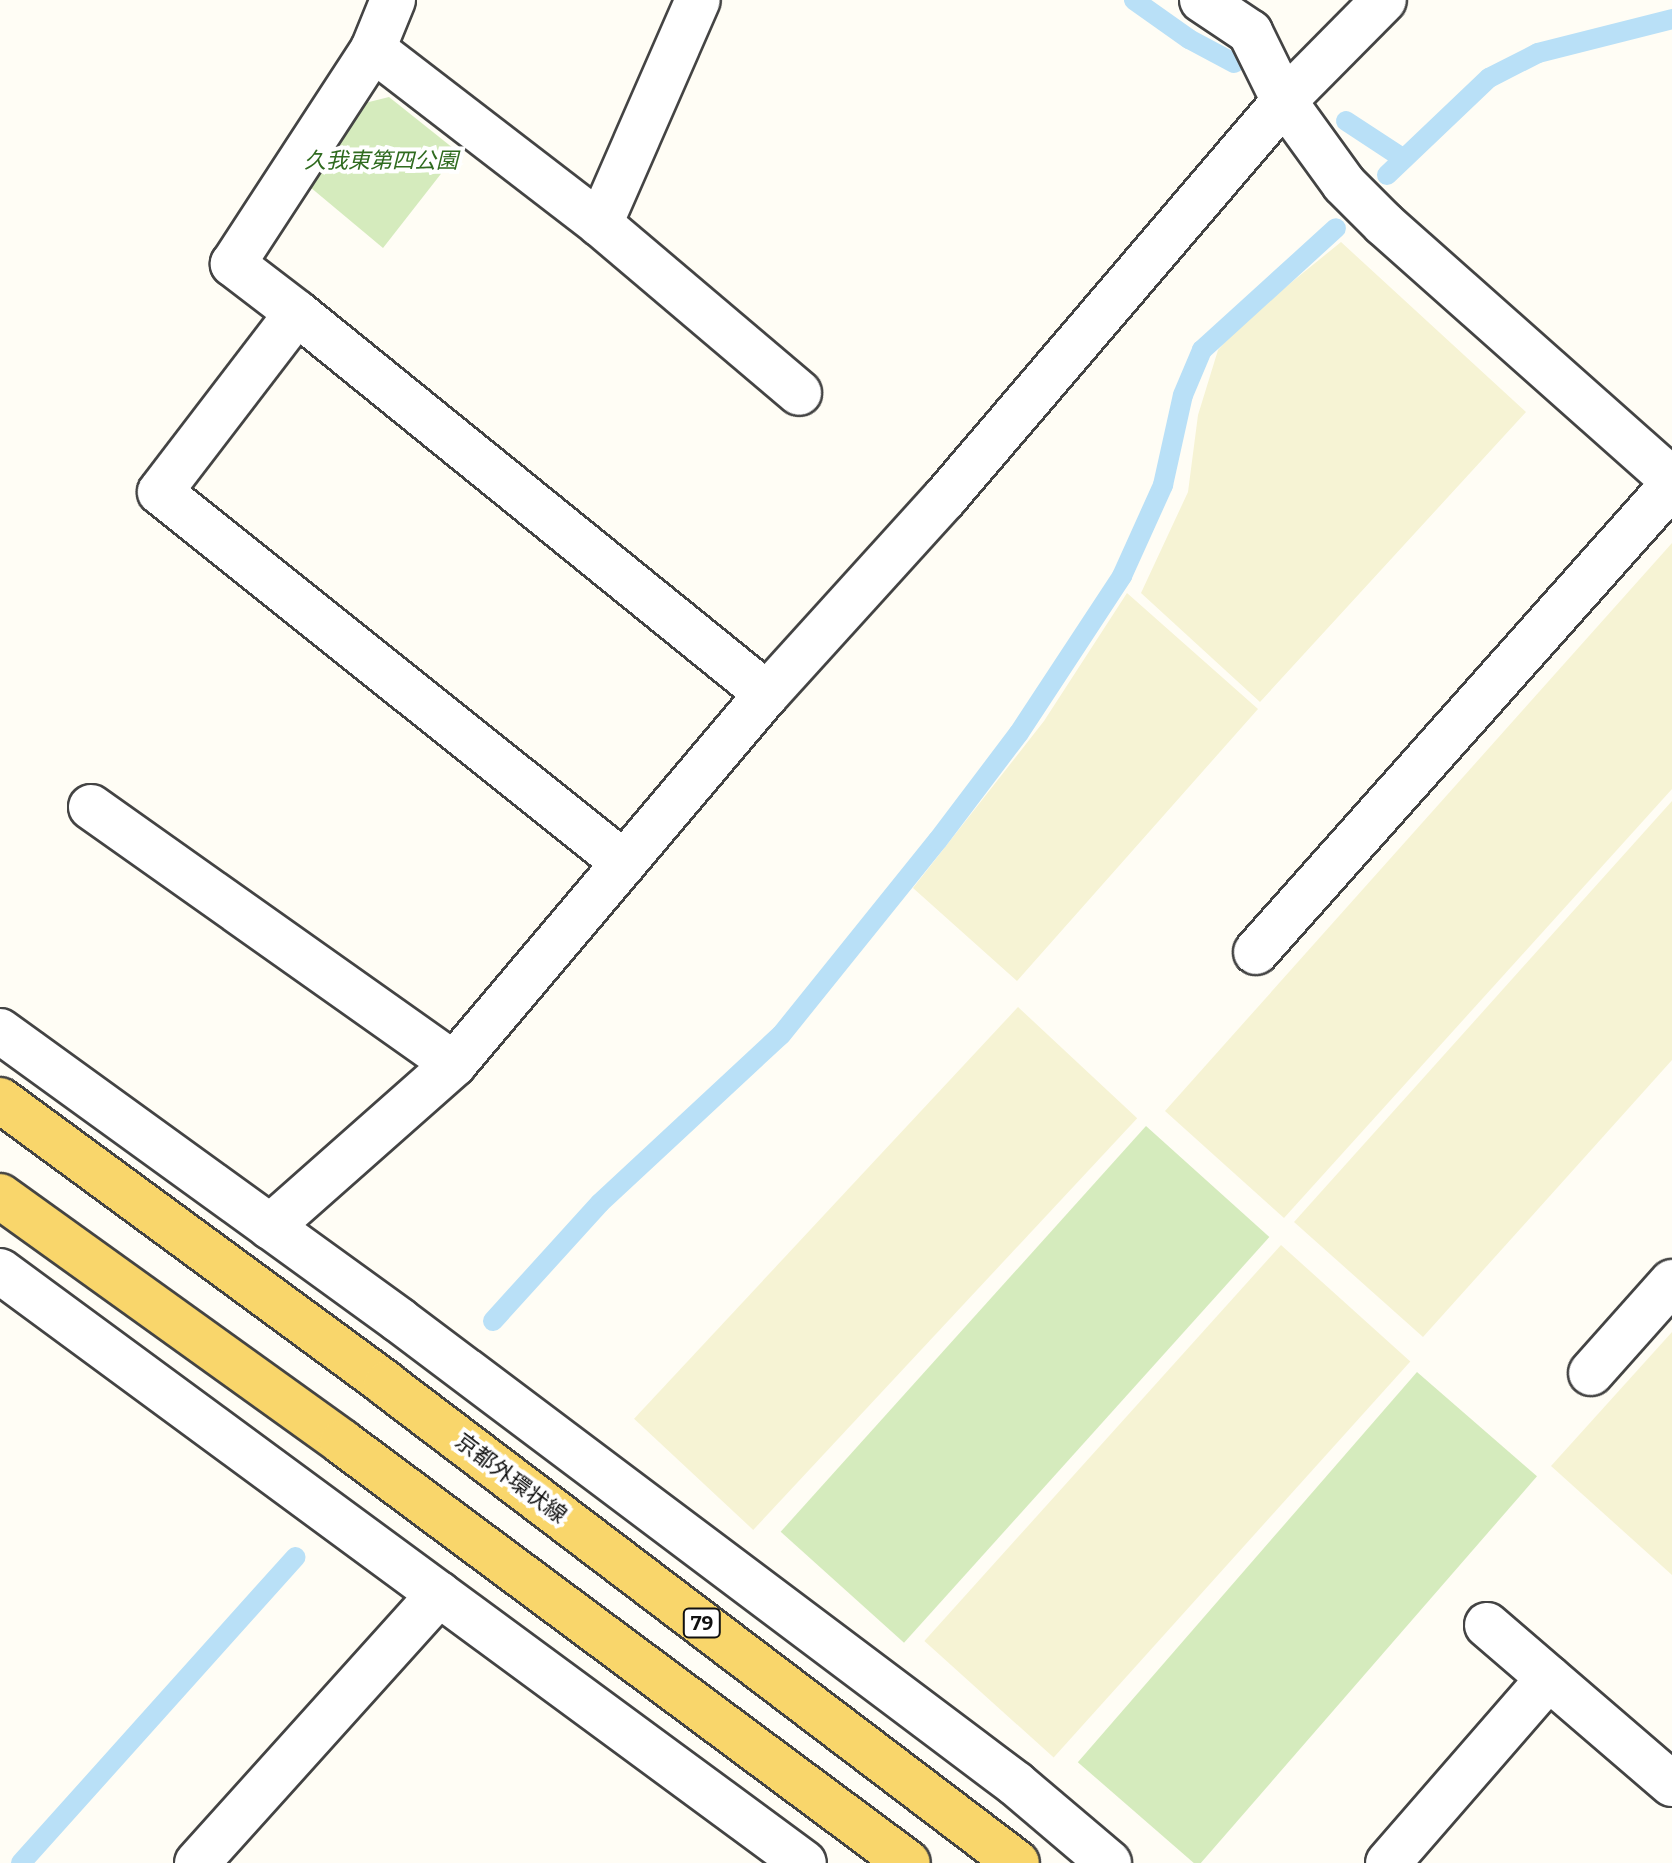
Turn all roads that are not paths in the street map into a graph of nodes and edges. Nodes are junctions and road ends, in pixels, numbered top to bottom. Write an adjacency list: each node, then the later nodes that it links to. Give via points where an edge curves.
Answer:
1 (393, 0): 5 (street)
2 (698, 0): 7 (street)
3 (1202, 0): 6 (street, via 1250,32)
4 (1384, 0): 6 (street)
5 (373, 49): 7 (street); 8 (street, via 233,264)
6 (1284, 101): 10 (street, via 1344,184 1384,224); 11 (street, via 944,499)
7 (600, 224): 9 (street)
8 (297, 313): 11 (street); 13 (street, via 160,492)
9 (799, 393)
10 (1672, 482): 14 (street)
11 (767, 694): 13 (street)
12 (91, 807): 16 (street)
13 (624, 863): 16 (street)
14 (1256, 952)
15 (0, 1031): 19 (street)
16 (454, 1064): 19 (street)
17 (0, 1100): 30 (main road, 京都外環状線 / 79, via 386,1384)
18 (0, 1196): 29 (main road, via 342,1442)
19 (270, 1227): 31 (street, via 1016,1784)
20 (0, 1271): 23 (street)
21 (1672, 1282): 22 (street)
22 (1591, 1373)
23 (439, 1594): 27 (street); 28 (street)
24 (1487, 1625): 25 (street)
25 (1549, 1678): 26 (street); 32 (street)
26 (1672, 1784)
27 (197, 1863)
28 (804, 1863)
29 (908, 1863)
30 (1017, 1863)
31 (1109, 1863)
32 (1388, 1863)

